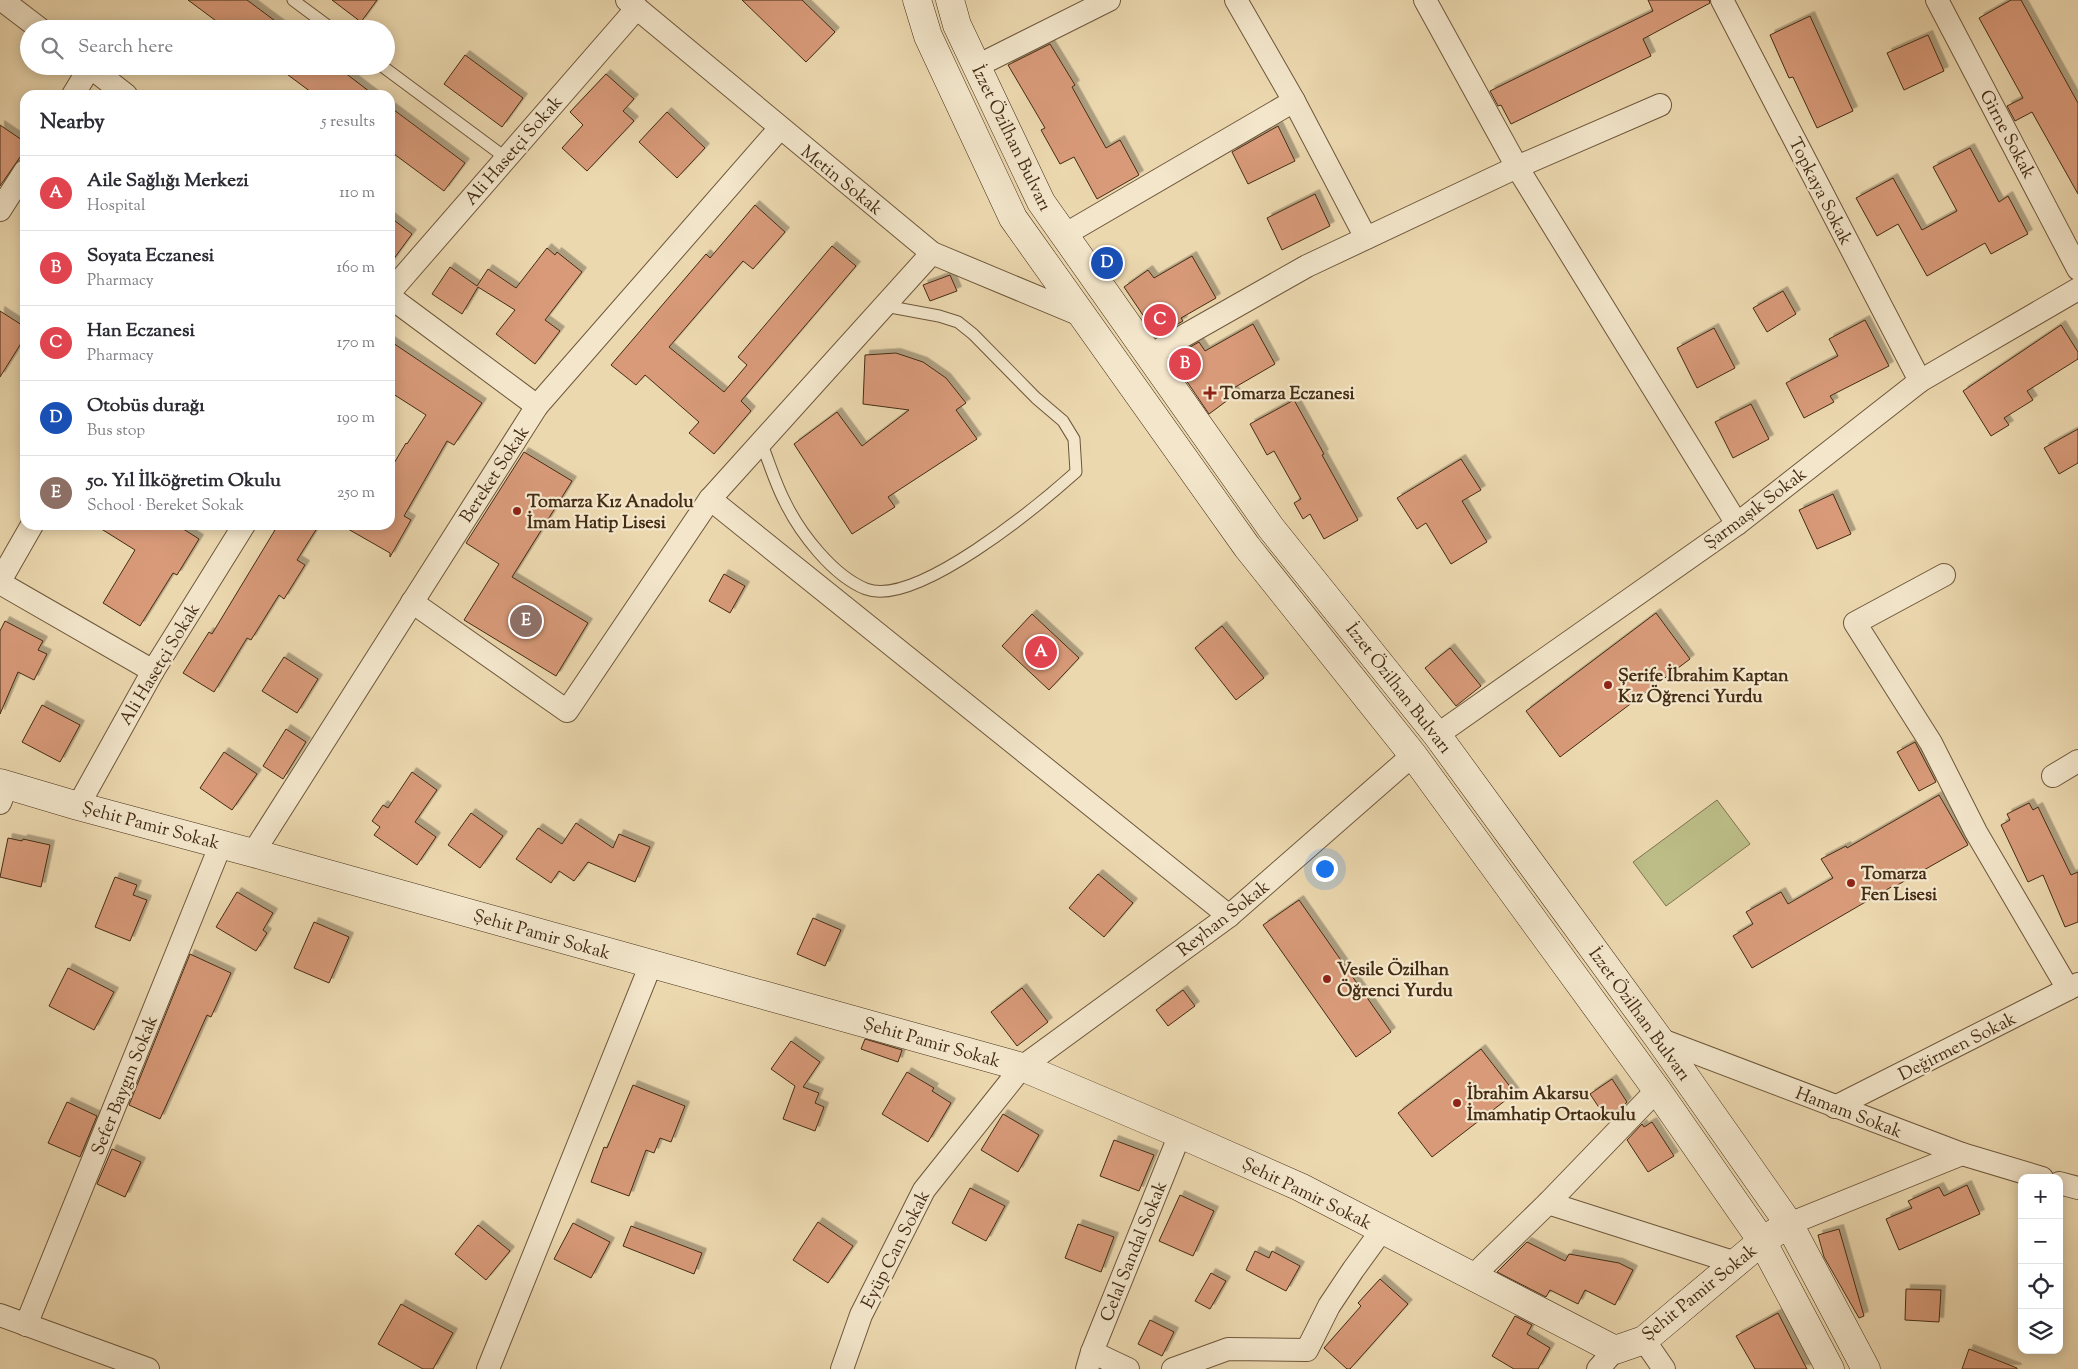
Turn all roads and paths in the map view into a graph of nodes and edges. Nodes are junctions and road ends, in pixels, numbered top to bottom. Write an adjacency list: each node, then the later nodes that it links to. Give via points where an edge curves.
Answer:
1 (2, 0): 11 (street)
2 (293, 0): 12 (lane)
3 (917, 0): 34 (main road, İzzet Özilhan Bulvarı, via 928,36 1013,218)
4 (950, 0): 13 (main road, İzzet Özilhan Bulvarı, via 957,25)
5 (1109, 0): 13 (street)
6 (1236, 0): 19 (street)
7 (1424, 0): 23 (street)
8 (1722, 0): 36 (street, Topkaya Sokak)
9 (1937, 0): 29 (street, Girne Sokak)
10 (632, 4): 21 (street, Metin Sokak); 22 (street, Ali Hasetçi Sokak)
11 (28, 20)
12 (320, 20)
13 (977, 66): 26 (main road, İzzet Özilhan Bulvarı, via 1040,202)
14 (85, 75): 17 (street)
15 (100, 75): 18 (street)
16 (394, 75): 22 (lane)
17 (76, 90)
18 (120, 90)
19 (1294, 101): 26 (street); 27 (street)
20 (1660, 105): 23 (street)
21 (780, 128): 28 (street, Metin Sokak); 37 (street, Bereket Sokak)
22 (506, 158): 30 (street, Ali Hasetçi Sokak)
23 (1517, 167): 27 (street); 40 (street)
24 (20, 179): 25 (street)
25 (0, 210)
26 (1064, 235): 35 (main road, İzzet Özilhan Bulvarı)
27 (1366, 238): 35 (street, via 1307,266)
28 (932, 253): 33 (street); 34 (street, Metin Sokak)
29 (2078, 269)
30 (395, 286)
31 (2078, 289): 36 (street, Şarmaşık Sokak)
32 (395, 301): 37 (street)
33 (884, 306): 38 (street); 38 (lane, via 939,316 958,322 973,334 1063,422 1074,439 1076,472 1022,519 945,568 909,586 890,591 868,590 847,579 823,558 785,502)
34 (1083, 316): 48 (main road, İzzet Özilhan Bulvarı, via 1246,547)
35 (1150, 356): 47 (main road, İzzet Özilhan Bulvarı, via 1271,528)
36 (1920, 382): 40 (street, Şarmaşık Sokak)
37 (538, 406): 45 (street, Bereket Sokak)
38 (761, 442): 39 (street)
39 (710, 499): 45 (street, via 567,711); 55 (street)
40 (1737, 524): 47 (street, Şarmaşık Sokak)
41 (29, 530): 44 (street)
42 (241, 530): 46 (street, Ali Hasetçi Sokak)
43 (1944, 575): 57 (street, via 1856,623 1931,743 1976,832)
44 (0, 582): 46 (street)
45 (412, 602): 54 (street, Bereket Sokak)
46 (152, 671): 52 (street, Ali Hasetçi Sokak)
47 (1438, 735): 48 (main road); 58 (main road, İzzet Özilhan Bulvarı)
48 (1413, 755): 55 (street, Reyhan Sokak); 60 (main road, İzzet Özilhan Bulvarı)
49 (2078, 761): 50 (street)
50 (2052, 776)
51 (2, 790): 52 (main road, Şehit Pamir Sokak)
52 (78, 806): 53 (main road, Şehit Pamir Sokak)
53 (221, 844): 54 (main road, Şehit Pamir Sokak); 74 (street, Sefer Baygın Sokak)
54 (253, 853): 56 (main road, Şehit Pamir Sokak)
55 (1229, 916): 59 (street, Reyhan Sokak)
56 (651, 964): 59 (main road, Şehit Pamir Sokak); 79 (street)
57 (2073, 986): 61 (street, Değirmen Sokak)
58 (1659, 1039): 61 (street, Hamam Sokak); 68 (main road, İzzet Özilhan Bulvarı)
59 (1022, 1068): 62 (main road, Şehit Pamir Sokak); 80 (street, Eyüp Can Sokak, via 924,1190 861,1315)
60 (1656, 1090): 67 (street); 70 (main road, İzzet Özilhan Bulvarı)
61 (1835, 1107): 63 (street, Hamam Sokak)
62 (1180, 1134): 69 (main road, Şehit Pamir Sokak, via 1300,1187); 77 (street, Celal Sandal Sokak)
63 (1962, 1154): 64 (street, Hamam Sokak); 68 (street)
64 (2029, 1174)
65 (2063, 1184): 66 (street)
66 (2078, 1188)
67 (1548, 1203): 71 (street); 72 (street)
68 (1789, 1224): 70 (main road, Şehit Pamir Sokak); 85 (main road, İzzet Özilhan Bulvarı)
69 (1382, 1230): 72 (main road, Şehit Pamir Sokak); 82 (street, via 1329,1306 1307,1350 1228,1349)
70 (1762, 1241): 71 (main road, Şehit Pamir Sokak); 84 (main road, İzzet Özilhan Bulvarı)
71 (1736, 1263): 75 (main road, Şehit Pamir Sokak)
72 (1473, 1276): 76 (main road, Şehit Pamir Sokak)
73 (0, 1315): 74 (street)
74 (26, 1325): 78 (street)
75 (1644, 1340): 76 (main road, Şehit Pamir Sokak); 83 (street)
76 (1607, 1360)
77 (1089, 1361): 81 (street)
78 (148, 1369)
79 (488, 1369)
80 (842, 1369)
81 (1128, 1369)
82 (1173, 1369)
83 (1664, 1369)
84 (1830, 1369)
85 (1866, 1369)

